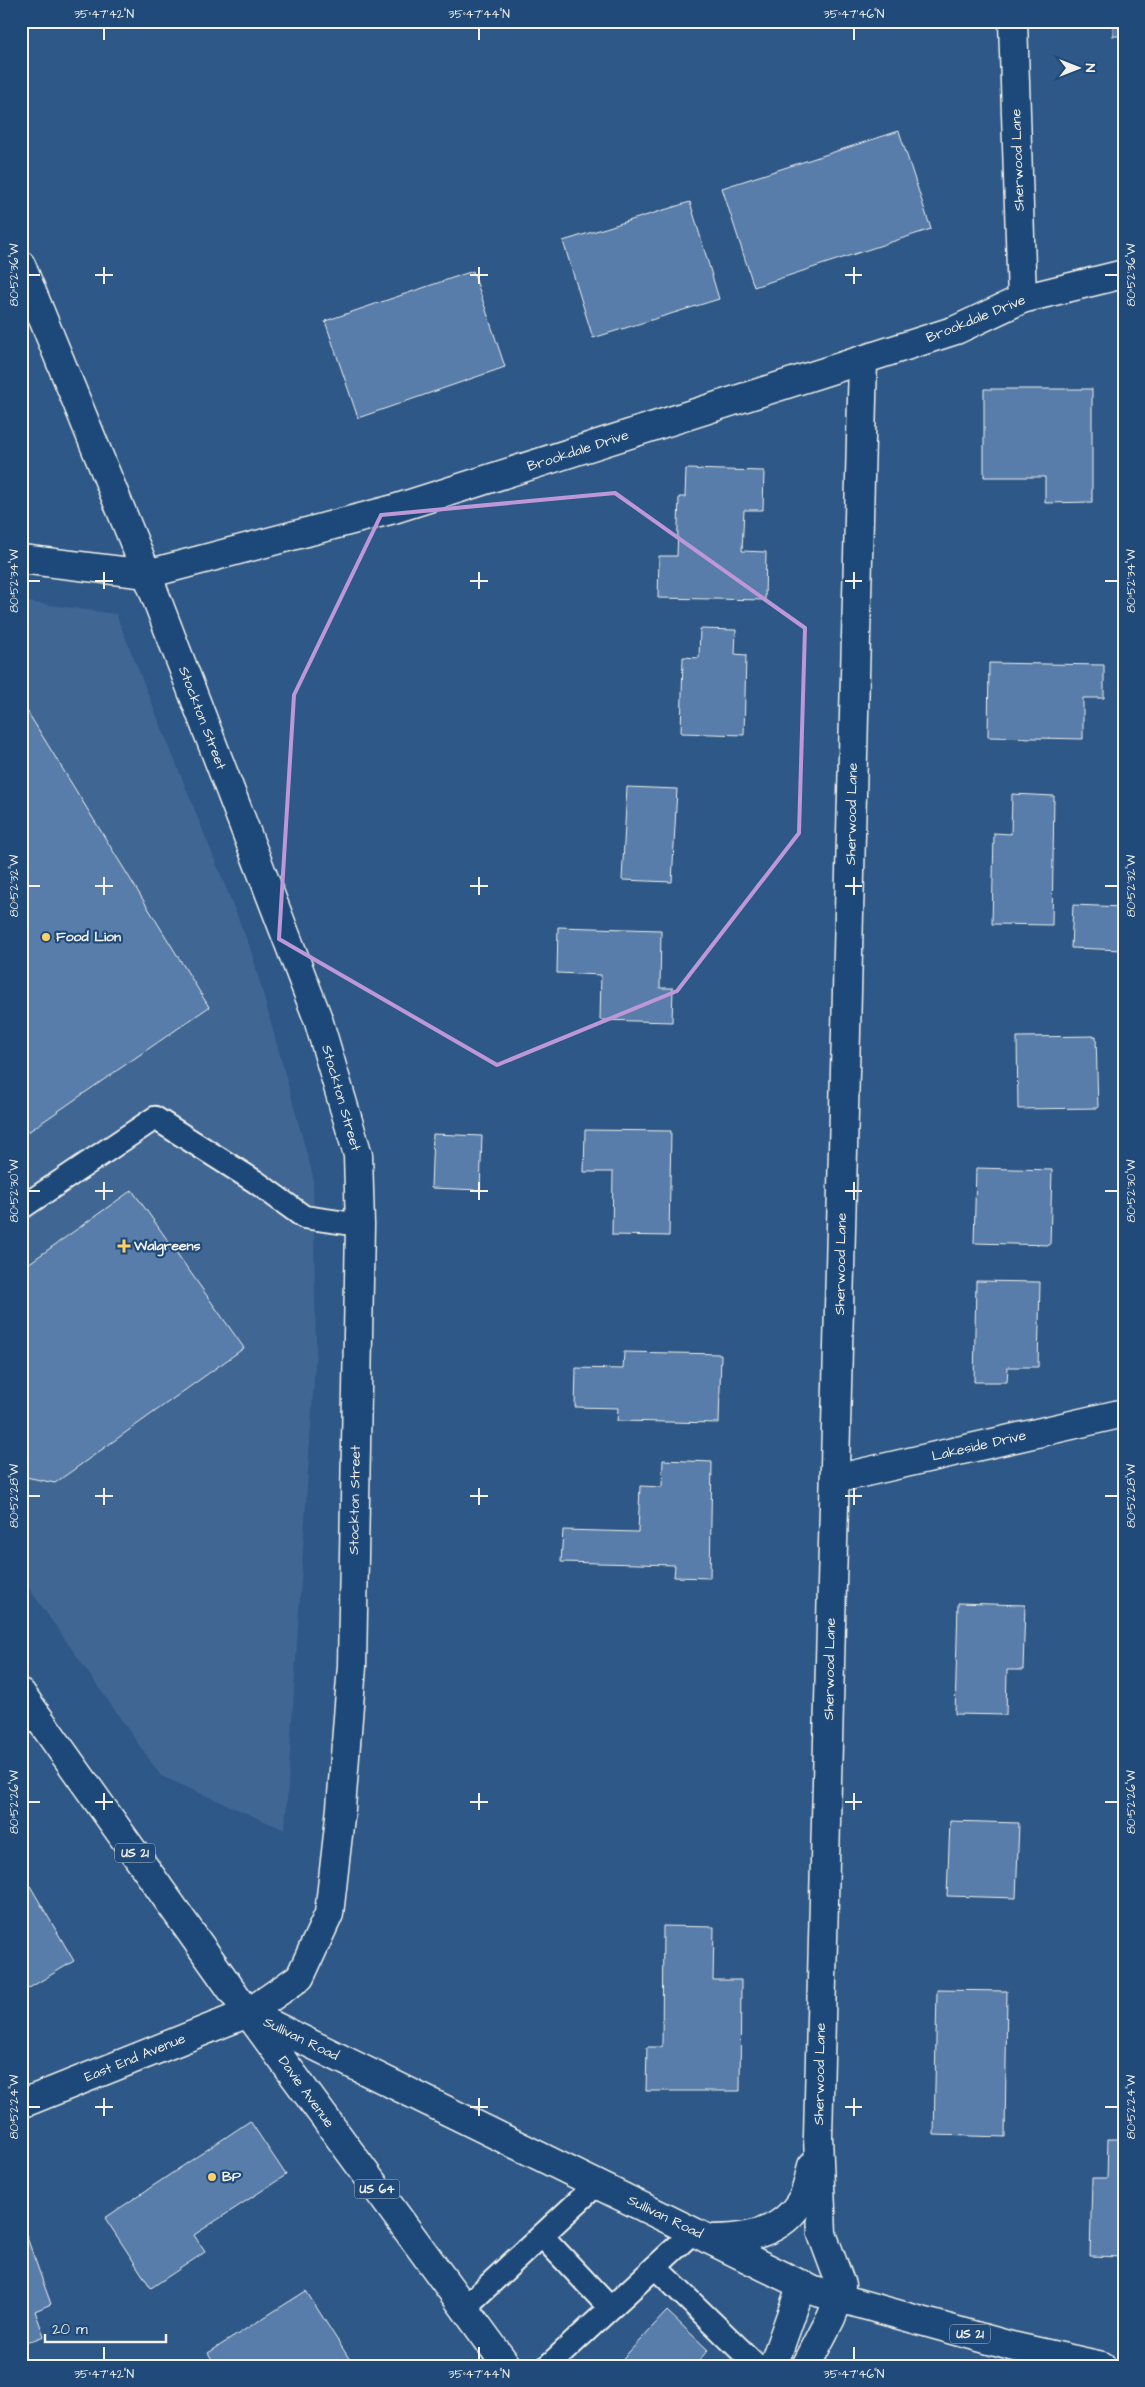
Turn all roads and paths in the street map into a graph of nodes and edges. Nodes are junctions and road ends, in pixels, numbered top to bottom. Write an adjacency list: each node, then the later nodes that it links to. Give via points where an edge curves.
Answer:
1 (1013, 21): 4 (street, Sherwood Lane)
2 (21, 265): 7 (street, Stockton Street)
3 (1124, 274): 4 (street, Brookdale Drive)
4 (1022, 299): 5 (street, Brookdale Drive, via 956,330)
5 (863, 360): 7 (street, Brookdale Drive, via 394,509); 11 (street, Sherwood Lane)
6 (21, 559): 7 (street, Brookdale Drive)
7 (147, 574): 9 (street, Stockton Street, via 318,1019 358,1156)
8 (21, 1208): 9 (lane, via 155,1118 256,1182 304,1217)
9 (360, 1225): 13 (street, Stockton Street, via 352,1666 329,1914 300,1977)
10 (1124, 1413): 11 (street, Lakeside Drive)
11 (835, 1479): 15 (street, Sherwood Lane)
12 (21, 1693): 13 (street, Davie Avenue / US 21)
13 (248, 2013): 14 (street, East End Avenue); 16 (street, Sullivan Road / US 21); 22 (street, Davie Avenue / US 64)
14 (21, 2104)
15 (818, 2137): 17 (street, Sherwood Lane, via 802,2199 785,2218 770,2230 756,2235 740,2238); 21 (street, Sherwood Lane, via 822,2234 841,2285)
16 (597, 2184): 17 (street, Sullivan Road / US 21); 18 (lane)
17 (701, 2235): 19 (lane); 20 (street, Sullivan Road / US 21)
18 (542, 2236): 22 (lane); 23 (lane)
19 (655, 2267): 23 (lane); 26 (lane)
20 (802, 2284): 21 (street, Sullivan Road / US 21); 27 (street)
21 (839, 2298): 28 (street, Sherwood Lane); 29 (street, Sullivan Road / US 21, via 1011,2346)
22 (464, 2308): 25 (street, Davie Avenue / US 64)
23 (610, 2308): 24 (lane)
24 (560, 2361)
25 (507, 2366)
26 (757, 2366)
27 (773, 2366)
28 (806, 2366)
29 (1102, 2366)

